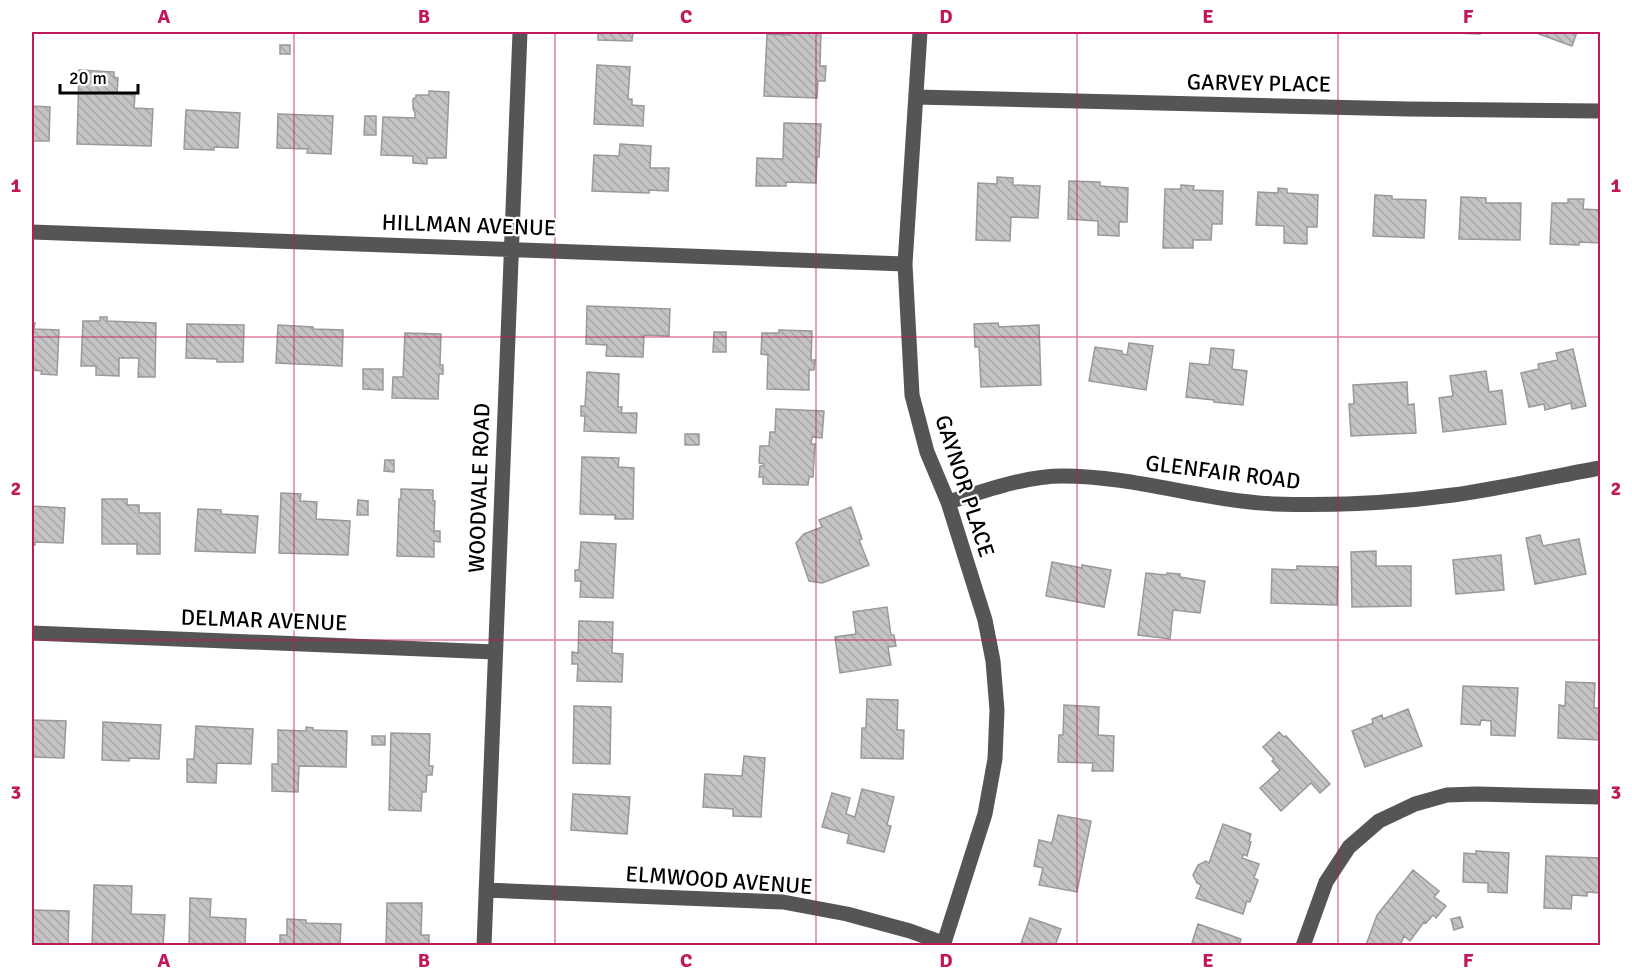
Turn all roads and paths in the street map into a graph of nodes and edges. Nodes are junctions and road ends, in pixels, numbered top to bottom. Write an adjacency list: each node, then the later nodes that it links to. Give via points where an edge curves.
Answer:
1 (520, 32): 6 (street, WOODVALE ROAD)
2 (920, 32): 3 (street, GAYNOR PLACE)
3 (916, 97): 4 (street, GARVEY PLACE); 7 (street, GAYNOR PLACE)
4 (1600, 111)
5 (32, 232): 6 (street, HILLMAN AVENUE)
6 (511, 250): 7 (street, HILLMAN AVENUE); 11 (street, WOODVALE ROAD)
7 (905, 264): 9 (street, GAYNOR PLACE, via 912,395 927,452)
8 (1600, 468): 9 (street, GLENFAIR ROAD, via 1454,495 1381,502 1263,503 1101,478 1062,476 1019,481)
9 (948, 502): 14 (street, GAYNOR PLACE, via 985,620 997,710 995,759 985,814)
10 (32, 633): 11 (street, DELMAR AVENUE)
11 (495, 652): 13 (street, WOODVALE ROAD)
12 (1600, 797): 16 (street, via 1447,795 1414,804 1379,821 1349,847 1326,882)
13 (486, 890): 14 (street, ELMWOOD AVENUE, via 783,902 847,914); 15 (street, WOODVALE ROAD)
14 (943, 944)
15 (483, 945)
16 (1303, 945)

